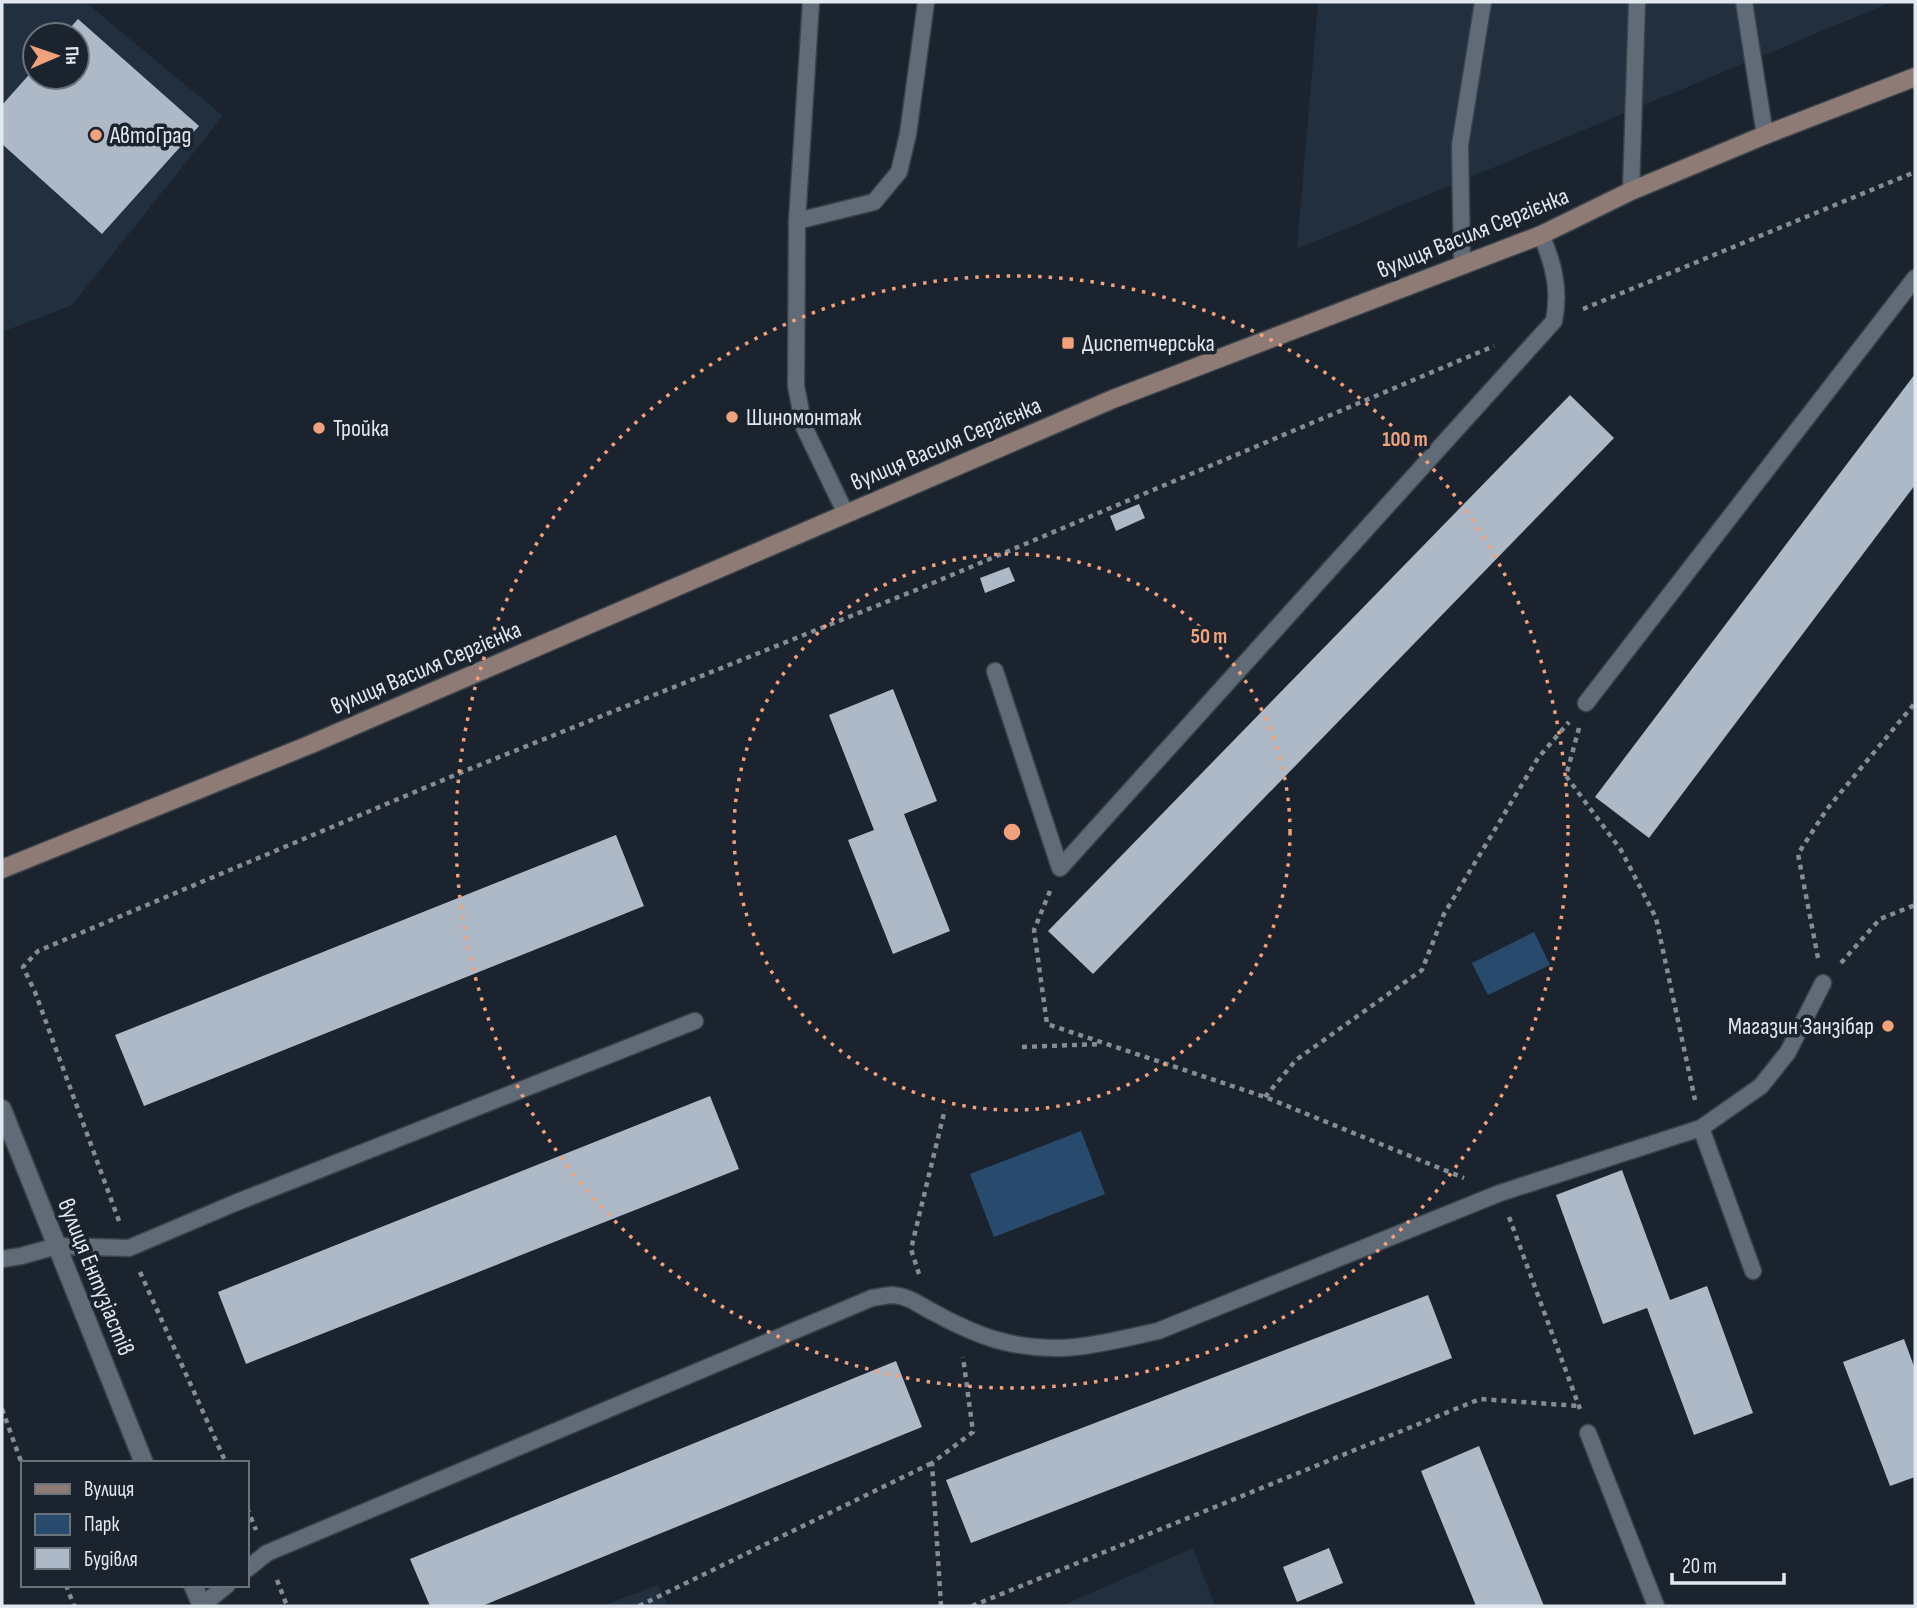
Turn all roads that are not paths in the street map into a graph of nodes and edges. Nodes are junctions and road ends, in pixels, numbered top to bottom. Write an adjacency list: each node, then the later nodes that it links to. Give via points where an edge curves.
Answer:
1 (811, 2): 9 (lane)
2 (926, 2): 9 (lane, via 899,172 874,202)
3 (1483, 2): 11 (lane, via 1460,145)
4 (1637, 2): 8 (lane)
5 (1744, 2): 7 (lane)
6 (1915, 77): 7 (main road, вулиця Василя Сергієнка)
7 (1765, 135): 8 (main road, вулиця Василя Сергієнка)
8 (1631, 191): 10 (main road, вулиця Василя Сергієнка)
9 (797, 221): 13 (lane, via 796,386 804,427)
10 (1541, 235): 11 (main road, вулиця Василя Сергієнка); 14 (lane, via 1556,280 1554,321 1060,868)
11 (1462, 266): 13 (main road, вулиця Василя Сергієнка, via 1113,399)
12 (1915, 278): 15 (lane)
13 (846, 514): 16 (main road, вулиця Василя Сергієнка, via 309,745)
14 (995, 671)
15 (1586, 703)
16 (2, 869)
17 (1823, 983): 20 (lane, via 1788,1052 1760,1086)
18 (695, 1021): 21 (lane, via 129,1248)
19 (2, 1109): 21 (street, вулиця Ентузіастів)
20 (1701, 1128): 23 (lane); 26 (lane, via 1500,1193 1158,1331 1062,1350 1030,1348 995,1340 914,1300 893,1295 872,1298 267,1553)
21 (57, 1245): 22 (lane); 25 (street, вулиця Ентузіастів)
22 (2, 1259)
23 (1754, 1271)
24 (1588, 1433): 30 (lane)
25 (143, 1461)
26 (248, 1568)
27 (194, 1587): 29 (street)
28 (225, 1587): 29 (lane)
29 (201, 1606)
30 (1656, 1606)

